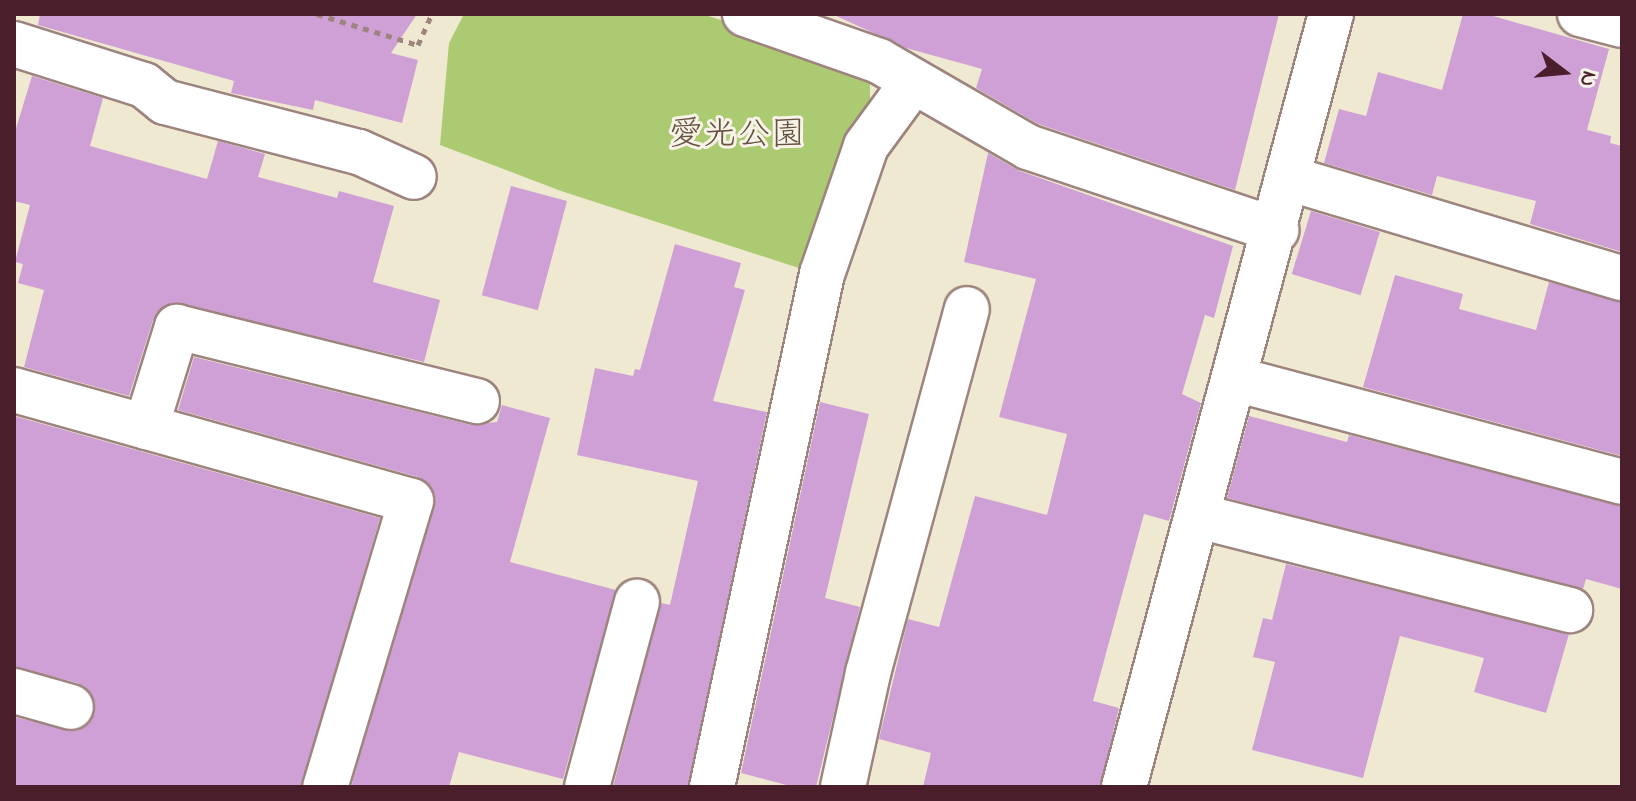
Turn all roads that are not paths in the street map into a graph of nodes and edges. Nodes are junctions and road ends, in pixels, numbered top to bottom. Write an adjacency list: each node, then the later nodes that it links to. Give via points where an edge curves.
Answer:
1 (17, 14): 5 (street)
2 (745, 14): 7 (street)
3 (1331, 14): 11 (street)
4 (1580, 14): 6 (street)
5 (14, 23)
6 (1622, 25)
7 (851, 31): 9 (street)
8 (14, 44): 10 (street, via 144,85 165,102 359,152)
9 (913, 82): 12 (street, via 1028,147); 27 (street, via 866,146 822,274)
10 (414, 177)
11 (1291, 179): 12 (street); 13 (street)
12 (1276, 230): 15 (street)
13 (1622, 278)
14 (967, 309): 28 (street, via 868,673)
15 (1235, 379): 19 (street); 20 (street)
16 (14, 390): 18 (street)
17 (477, 401): 18 (street, via 177,327)
18 (146, 427): 25 (street, via 411,501)
19 (1622, 482)
20 (1198, 516): 22 (street); 29 (street)
21 (637, 602): 26 (street)
22 (1570, 610)
23 (14, 691): 24 (street)
24 (71, 707)
25 (325, 787)
26 (587, 787)
27 (712, 787)
28 (843, 787)
29 (1124, 787)

